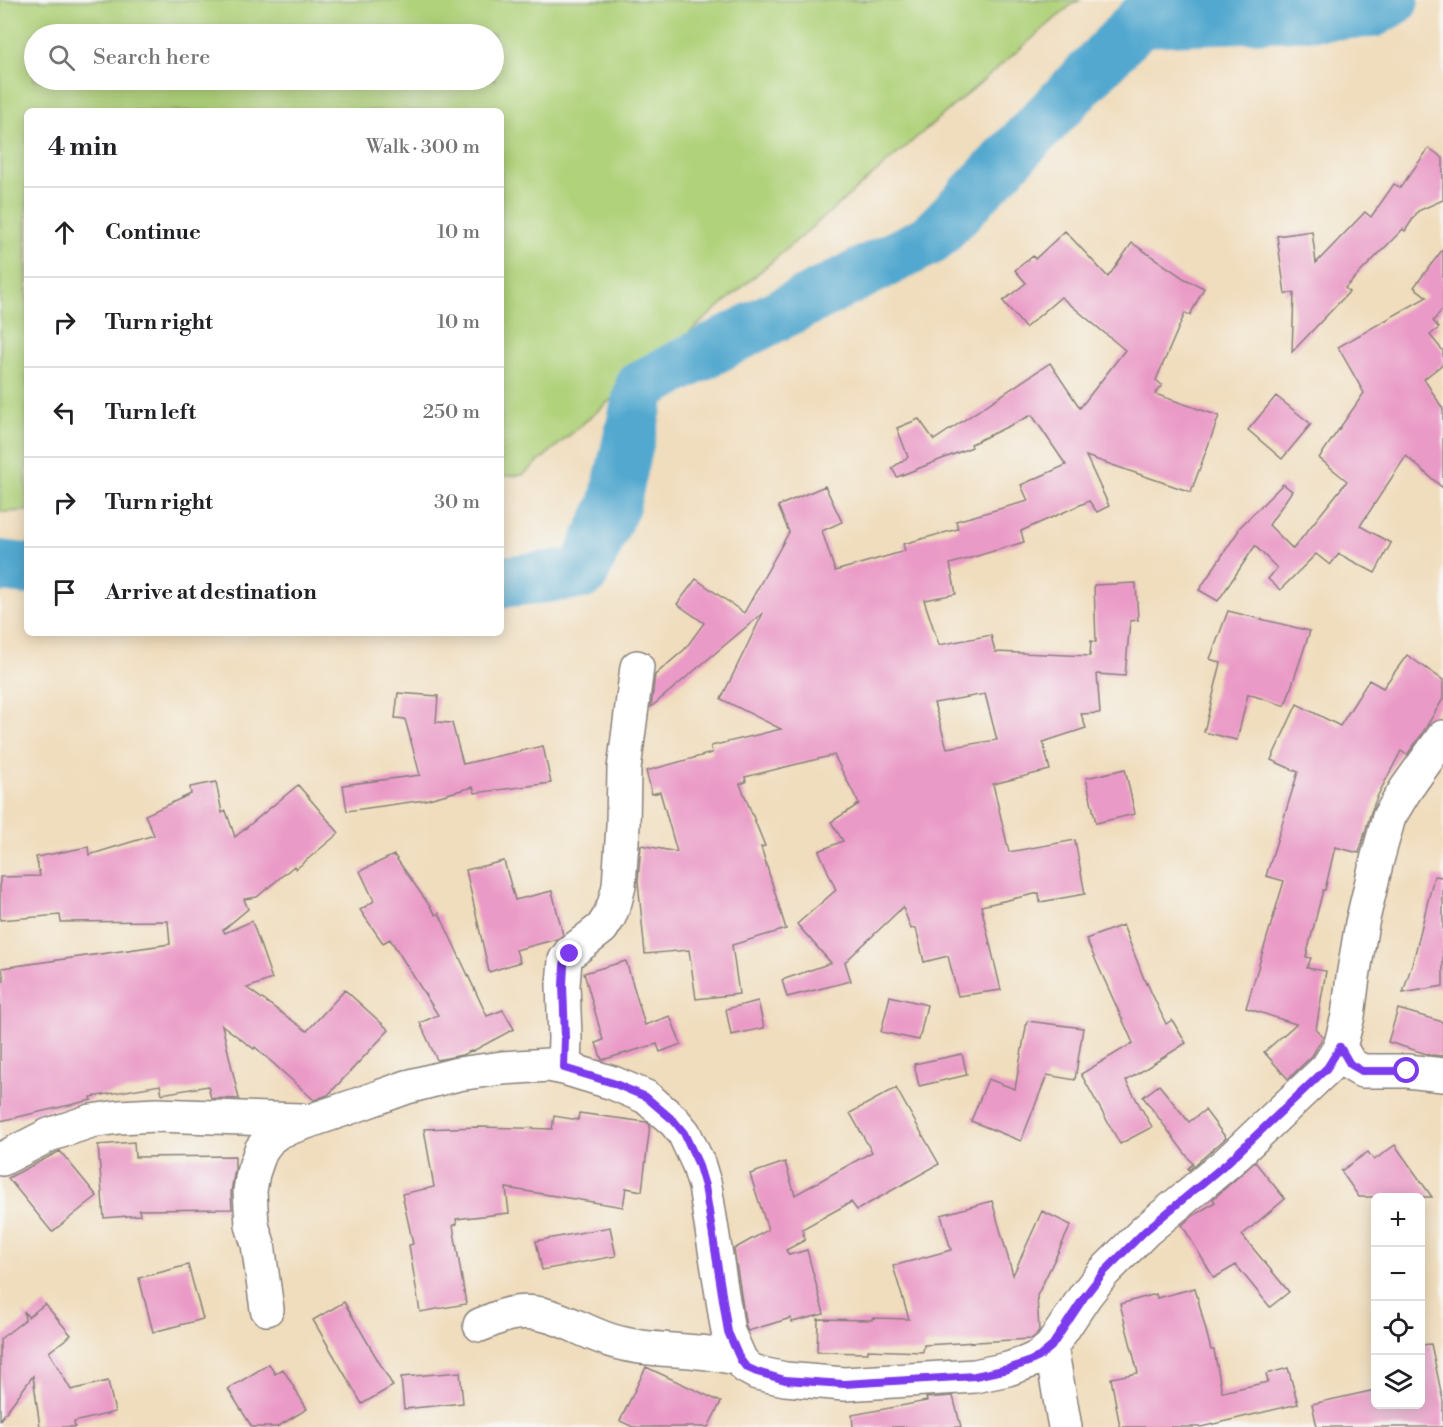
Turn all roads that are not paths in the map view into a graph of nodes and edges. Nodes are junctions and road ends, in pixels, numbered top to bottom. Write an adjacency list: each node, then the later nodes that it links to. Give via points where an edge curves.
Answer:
1 (637, 667): 4 (street, via 624,769 619,886 602,928 565,960)
2 (1443, 737): 3 (street, via 1389,818 1362,923)
3 (1340, 1047): 5 (street, via 1350,1064 1362,1071); 10 (street, via 1327,1068 1253,1139 1145,1231 1103,1273)
4 (564, 1068): 6 (street, via 530,1065 458,1074); 11 (street, via 646,1097 684,1133 705,1186 728,1332)
5 (1443, 1075)
6 (312, 1120): 7 (street, via 119,1117 49,1134); 8 (street, via 270,1138 253,1173 252,1226)
7 (2, 1159)
8 (267, 1309)
9 (480, 1325): 11 (street, via 524,1312 562,1319 621,1344)
10 (1051, 1347): 11 (street, via 1028,1362 975,1376 844,1384 785,1380 746,1367); 12 (street)
11 (740, 1359)
12 (1065, 1427)

